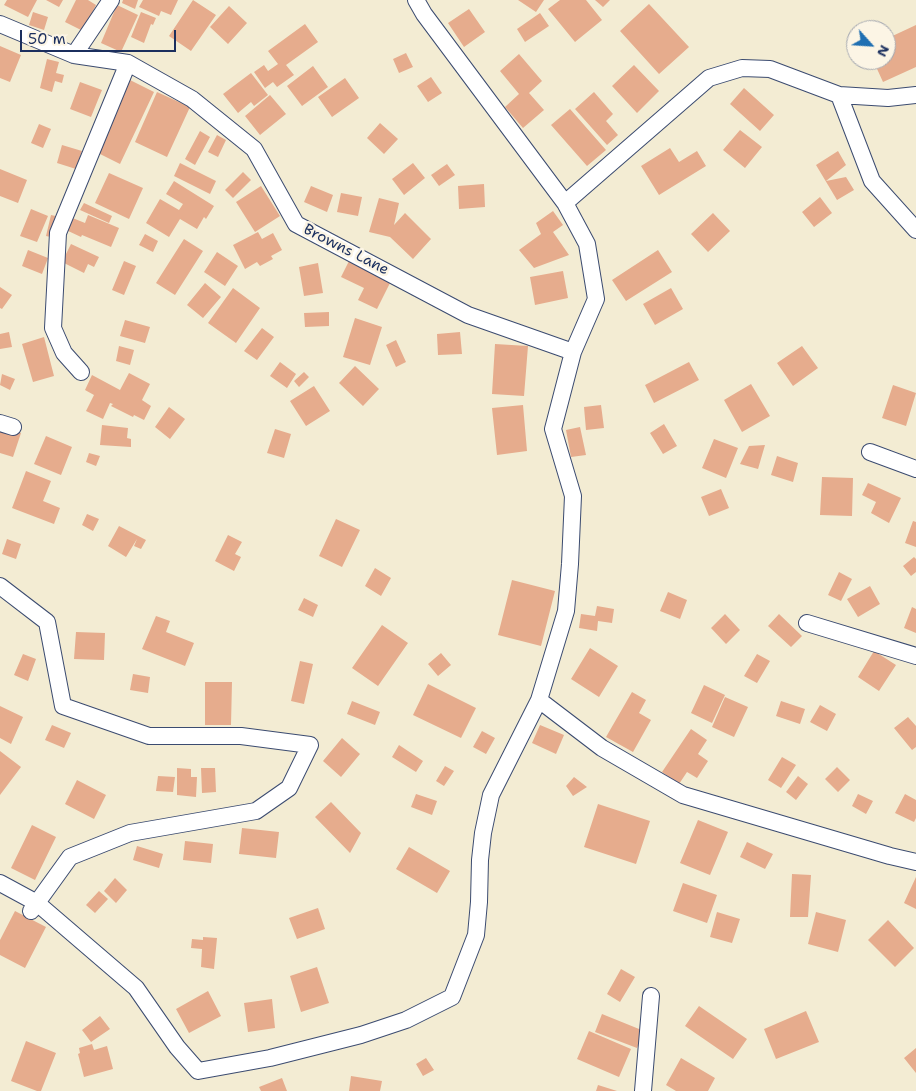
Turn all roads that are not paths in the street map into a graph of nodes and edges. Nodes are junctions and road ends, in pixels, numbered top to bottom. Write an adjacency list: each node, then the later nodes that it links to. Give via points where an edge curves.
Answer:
1 (111, 0): 4 (street)
2 (416, 0): 8 (street)
3 (0, 24): 4 (street, Browns Lane)
4 (74, 55): 5 (street, Browns Lane)
5 (128, 63): 10 (street, Browns Lane, via 192,98 254,148 296,224 468,315); 11 (street, via 58,233 53,328 64,352)
6 (839, 95): 7 (street, via 888,98); 8 (street, via 770,69 742,68 709,78); 9 (street, via 872,181)
7 (916, 95)
8 (565, 203): 10 (street, via 587,244 596,298)
9 (916, 230)
10 (573, 352): 17 (street, via 554,428 573,496 566,611)
11 (81, 372)
12 (870, 452): 13 (street)
13 (916, 469)
14 (0, 586): 20 (street, via 48,622 63,706 149,736 241,736 310,745 289,788 256,811 130,833 70,857)
15 (807, 623): 16 (street)
16 (916, 656)
17 (540, 700): 18 (street, via 602,748 682,794); 20 (street, via 491,795 480,860 476,935 452,997 406,1020 270,1058 198,1071 136,988)
18 (916, 862)
19 (0, 883): 20 (street)
20 (34, 907)
21 (651, 996): 22 (street)
22 (643, 1091)

